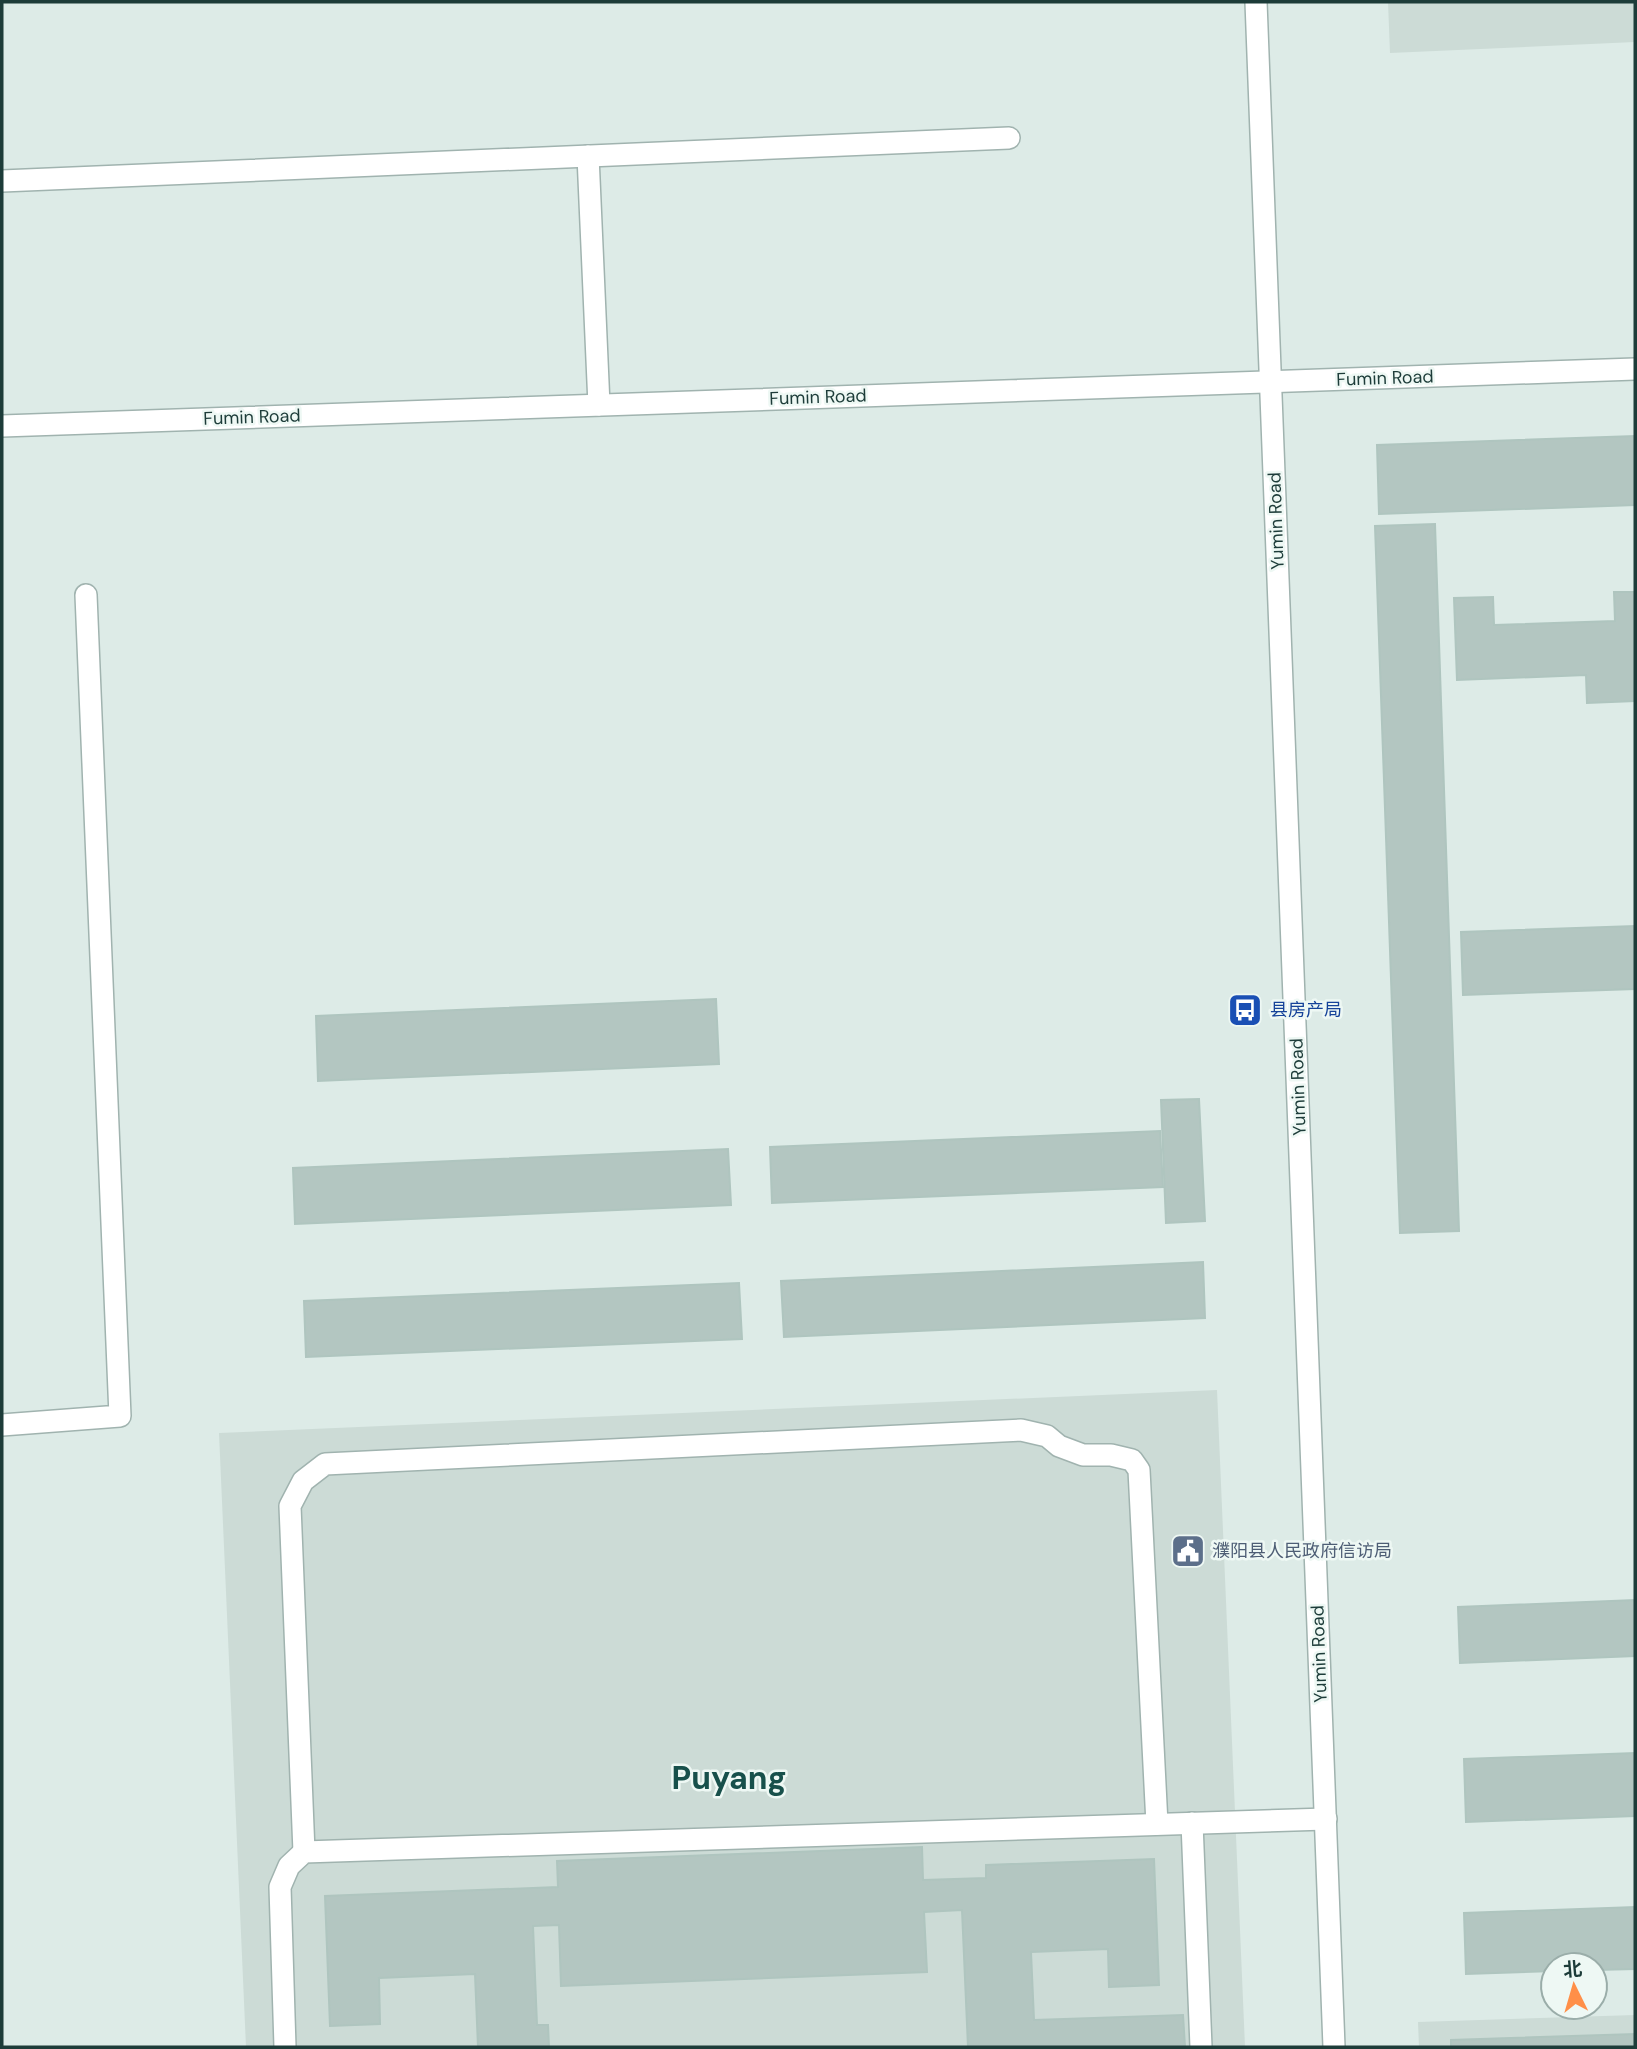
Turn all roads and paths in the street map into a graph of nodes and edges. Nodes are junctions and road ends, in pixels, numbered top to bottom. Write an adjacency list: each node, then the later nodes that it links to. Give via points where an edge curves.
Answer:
1 (1256, 2): 6 (street, Yumin Road)
2 (1009, 138): 3 (street)
3 (589, 156): 4 (street); 7 (street)
4 (2, 181)
5 (1635, 369): 6 (street, Fumin Road)
6 (1271, 382): 7 (street, Fumin Road); 11 (street, Yumin Road)
7 (599, 405): 8 (street, Fumin Road)
8 (2, 426)
9 (86, 595): 10 (street, via 120,1416)
10 (2, 1425)
11 (1326, 1819): 12 (street); 17 (street, Yumin Road)
12 (1192, 1823): 13 (street); 16 (street)
13 (1157, 1824): 14 (street); 14 (street, via 1139,1470 1132,1460 1083,1455 1047,1436 1021,1430 325,1464 303,1481 290,1506)
14 (304, 1852): 15 (street, via 289,1866 280,1887)
15 (285, 2047)
16 (1201, 2047)
17 (1334, 2047)

